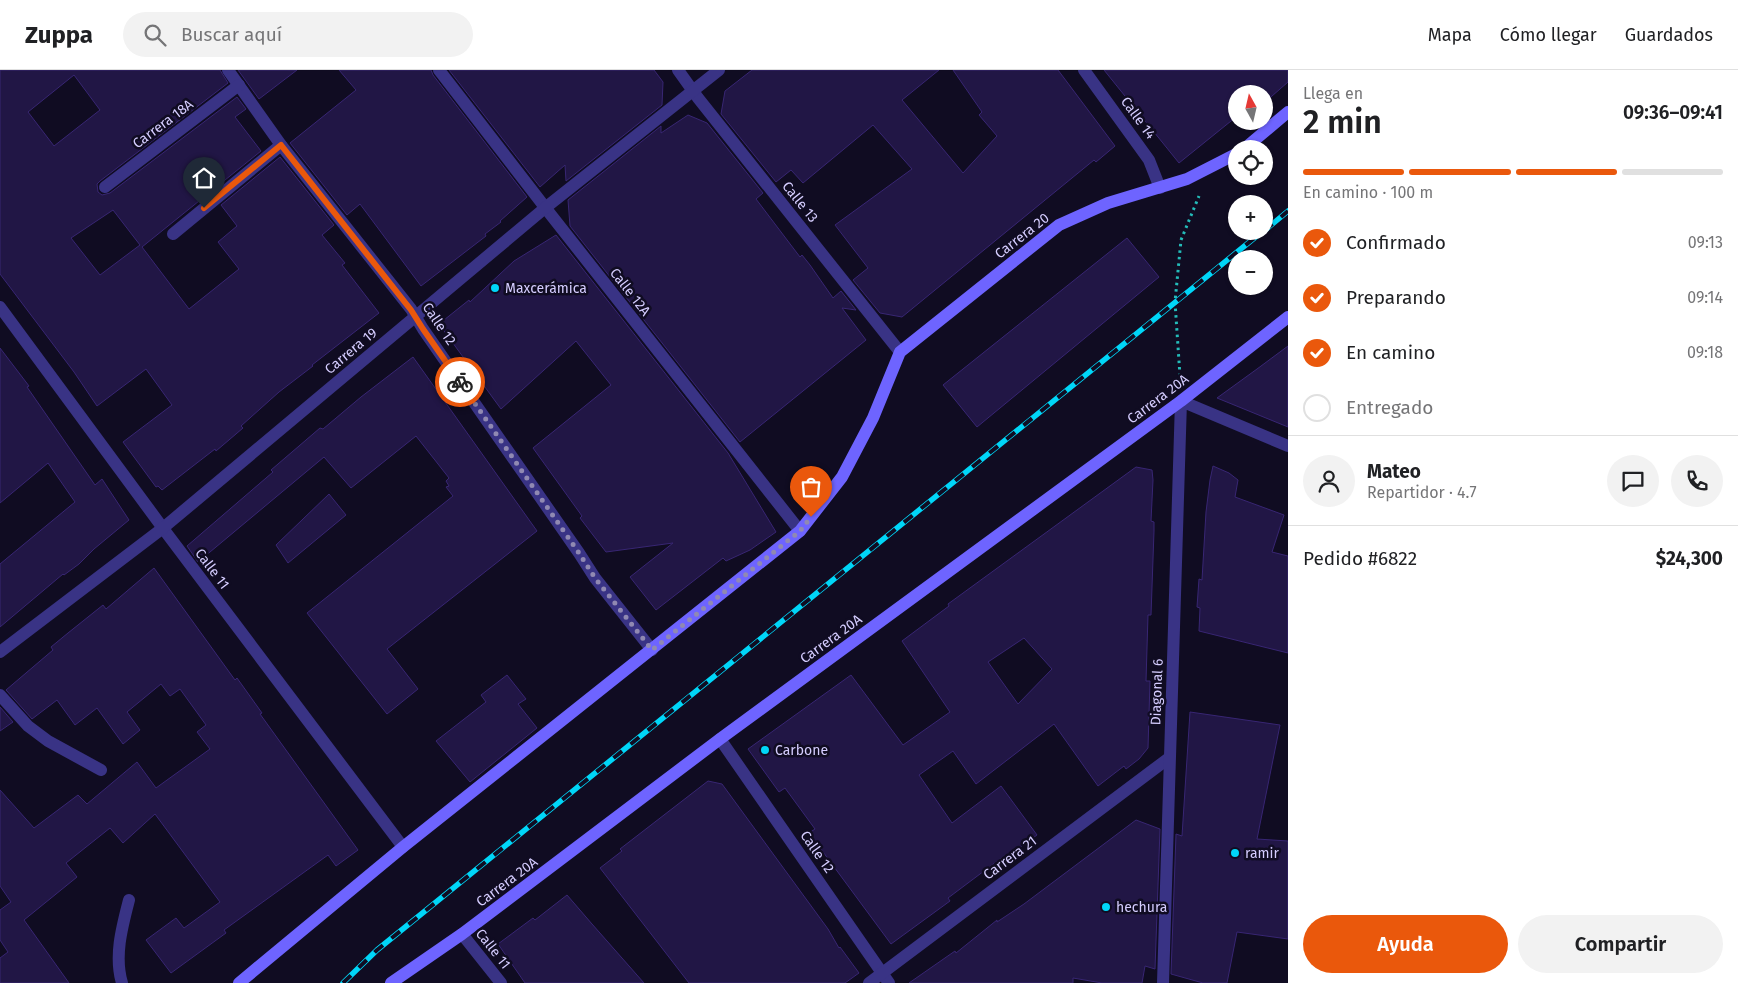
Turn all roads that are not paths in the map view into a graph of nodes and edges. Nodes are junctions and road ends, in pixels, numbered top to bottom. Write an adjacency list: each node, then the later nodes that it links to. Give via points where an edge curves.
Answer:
1 (228, 70): 6 (street, Calle 12)
2 (440, 70): 14 (street, Calle 12A)
3 (678, 70): 7 (street, Calle 13)
4 (719, 70): 7 (street, Carrera 19)
5 (1084, 70): 13 (street, Calle 14, via 1149,160)
6 (238, 85): 10 (street, Calle 12); 12 (street, Carrera 18A)
7 (693, 91): 14 (street, Carrera 19); 19 (street, Calle 13)
8 (1288, 112): 9 (street)
9 (1255, 140)
10 (281, 145): 15 (street); 17 (street, Calle 12)
11 (1228, 158): 13 (street, Carrera 20, via 1187,179)
12 (105, 186)
13 (1160, 188): 19 (street, Carrera 20, via 1108,203 1059,226)
14 (545, 208): 17 (street, Carrera 19); 23 (street, Calle 12A)
15 (173, 234)
16 (0, 308): 22 (street, Calle 11)
17 (415, 316): 22 (street, Carrera 19); 24 (street, Calle 12, via 595,578)
18 (1288, 318): 20 (street, Carrera 20A)
19 (900, 352): 23 (street, via 873,418 842,477)
20 (1181, 402): 21 (street); 27 (street, Carrera 20A); 28 (street, Diagonal 6)
21 (1288, 446)
22 (163, 528): 25 (street, Carrera 19); 30 (street, Calle 11)
23 (800, 531): 24 (street)
24 (652, 650): 30 (street)
25 (0, 652)
26 (0, 694): 29 (street, via 28,726 48,741)
27 (720, 739): 32 (street, Carrera 20A); 33 (street, Calle 12)
28 (1170, 758): 33 (street, Carrera 21); 39 (street, Diagonal 6)
29 (101, 770)
30 (403, 847): 35 (street)
31 (129, 900): 34 (street, via 119,941)
32 (462, 934): 36 (street, Carrera 20A); 37 (street, Calle 11)
33 (886, 978): 38 (street, Carrera 21)
34 (122, 983)
35 (239, 983)
36 (391, 983)
37 (501, 983)
38 (869, 983)
39 (1163, 983)

